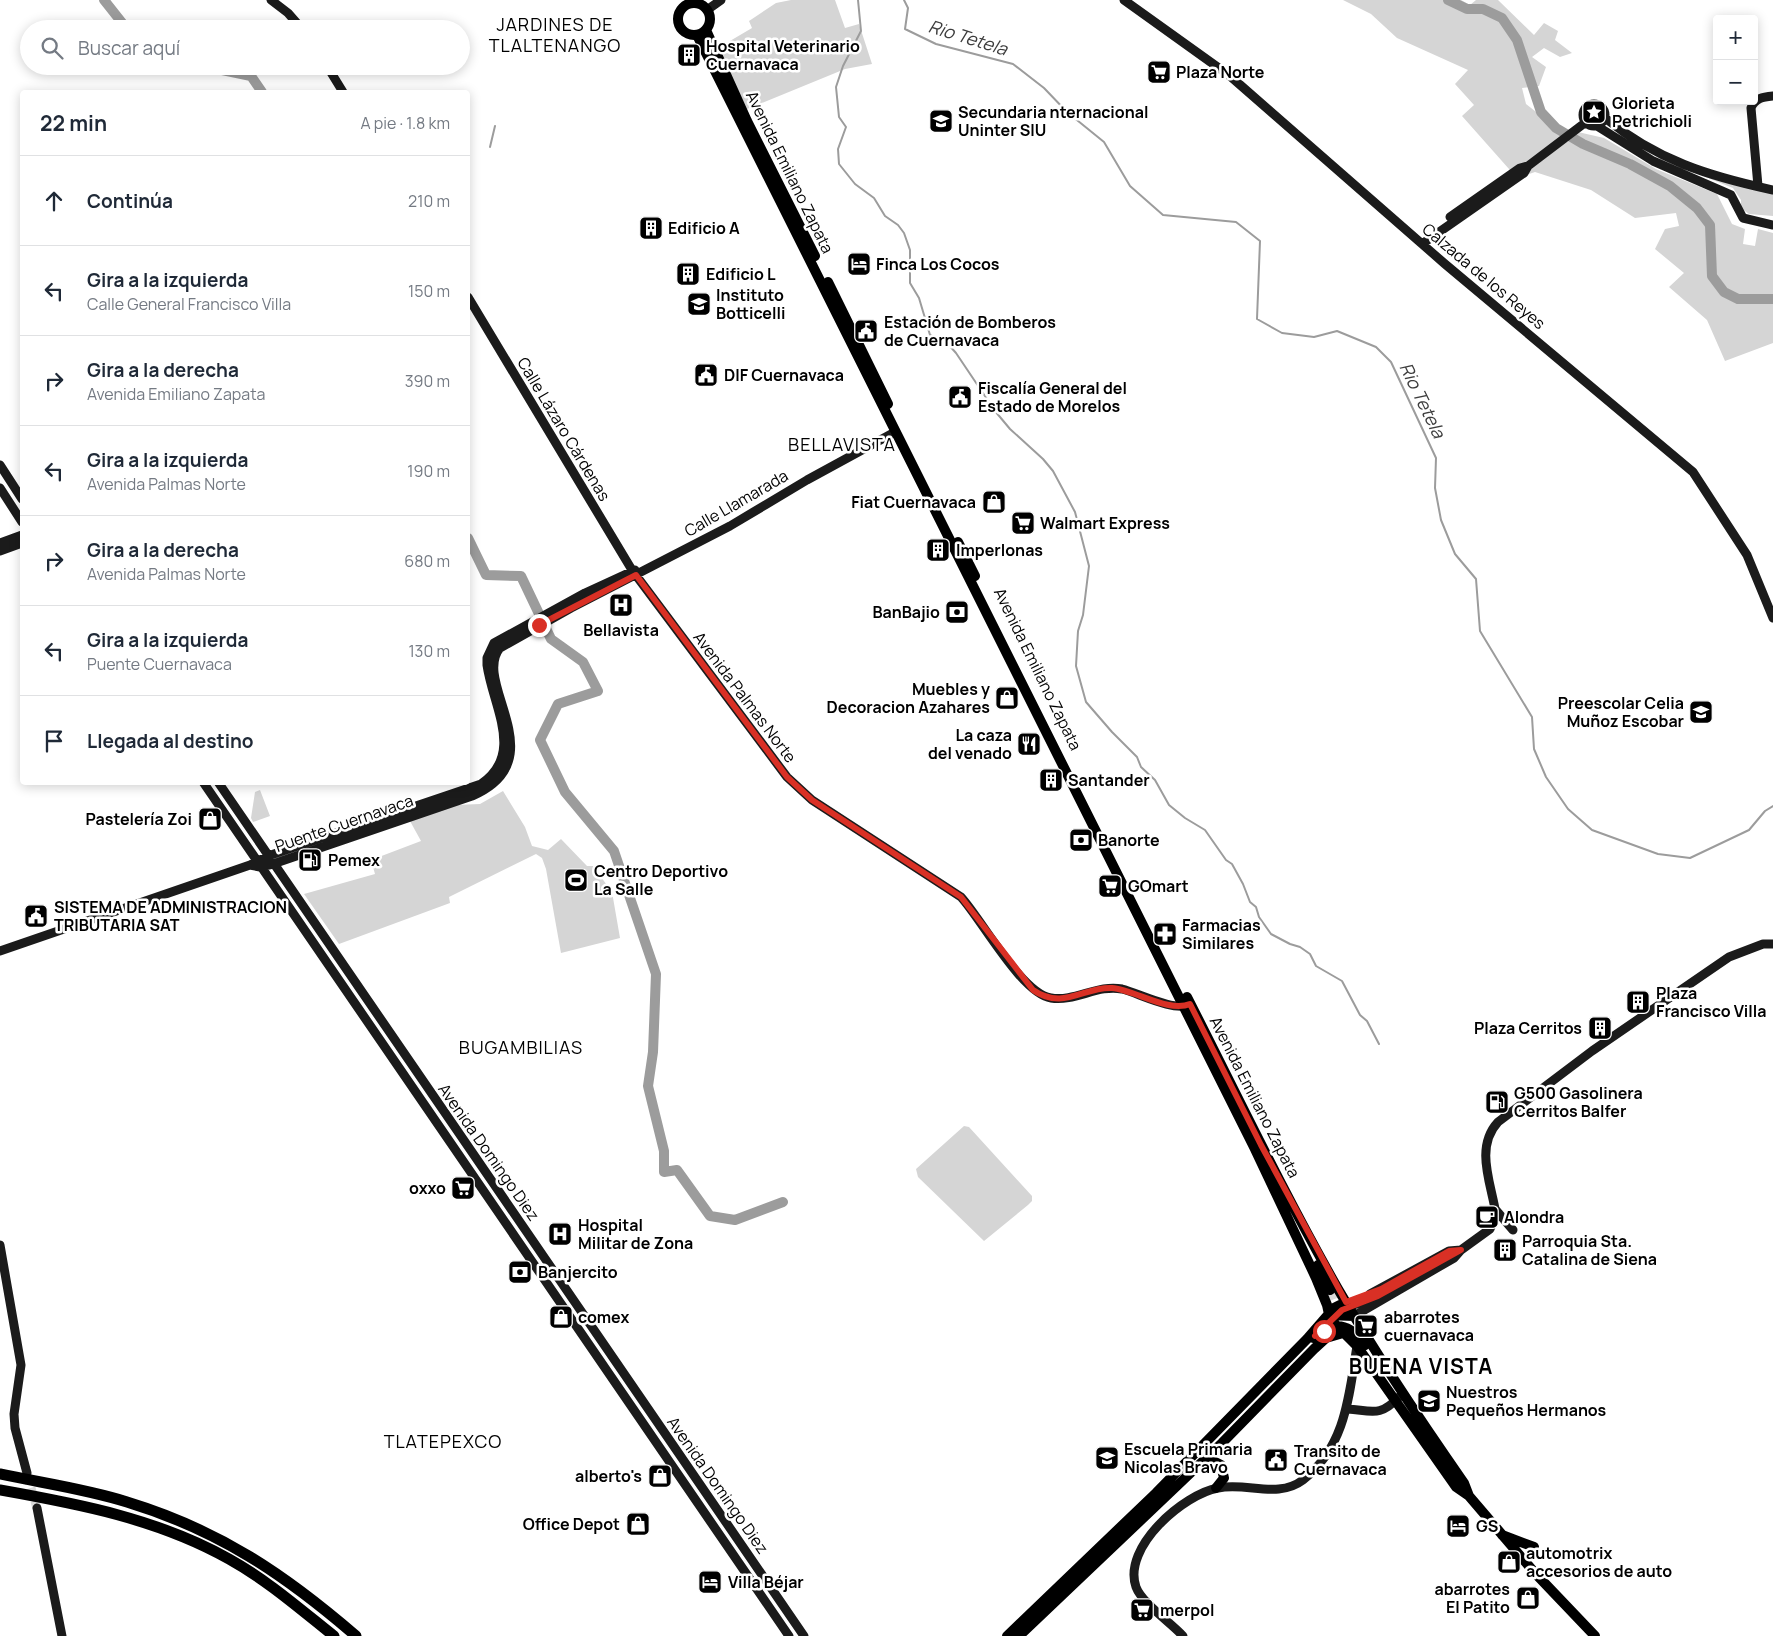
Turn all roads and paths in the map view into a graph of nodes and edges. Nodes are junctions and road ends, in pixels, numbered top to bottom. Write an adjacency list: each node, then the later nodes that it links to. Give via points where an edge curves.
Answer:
1 (272, 0): 6 (street)
2 (721, 0): 5 (street)
3 (1124, 0): 19 (street, Calzada de los Reyes, via 1230,76)
4 (686, 2): 5 (main road, via 700,4); 7 (main road, via 677,18 679,27 686,34)
5 (707, 10): 7 (main road, via 710,20)
6 (294, 20)
7 (702, 32): 18 (main road, Avenida Emiliano Zapata)
8 (333, 75): 9 (street)
9 (342, 90)
10 (1773, 96): 15 (street, via 1759,98 1751,108)
11 (1605, 118): 12 (street, via 1603,108 1591,104 1583,112); 13 (street); 14 (street)
12 (1586, 122): 13 (street); 19 (street, via 1528,166 1524,173)
13 (1596, 126): 14 (street)
14 (1622, 136): 15 (street, via 1695,170); 17 (street, via 1653,161 1731,195 1743,218)
15 (1758, 186): 16 (street)
16 (1773, 190)
17 (1773, 225)
18 (803, 238): 21 (main road, Avenida Emiliano Zapata); 27 (main road, Avenida Emiliano Zapata)
19 (1420, 242): 33 (street, Calzada de los Reyes, via 1699,479 1746,555)
20 (470, 299): 32 (street, Calle Lázaro Cárdenas)
21 (895, 432): 27 (main road, Avenida Emiliano Zapata); 32 (street, Calle Llamarada, via 730,526)
22 (0, 465): 24 (street)
23 (0, 488): 25 (street)
24 (20, 495): 25 (street)
25 (7, 499): 26 (street)
26 (20, 519)
27 (945, 524): 45 (main road, Avenida Emiliano Zapata)
28 (20, 536): 29 (street)
29 (0, 543)
30 (20, 544): 31 (street)
31 (0, 552)
32 (634, 573): 36 (street, Puente Cuernavaca, via 505,640 496,653 493,664 511,747 504,771 495,781 479,793); 45 (street, Avenida Palmas Norte, via 787,777 812,800 961,897 1033,990 1051,998 1068,998 1109,988 1122,989)
33 (1773, 618)
34 (205, 785): 37 (street, Avenida Domingo Diez)
35 (220, 785): 38 (street, Avenida Domingo Diez)
36 (363, 829): 39 (street, Puente Cuernavaca); 40 (street, Puente Cuernavaca)
37 (241, 840): 41 (street, Avenida Domingo Diez); 41 (street)
38 (258, 842): 39 (street, via 273,850); 40 (street, Avenida Domingo Diez)
39 (290, 848): 40 (street, Puente Cuernavaca)
40 (270, 859): 41 (street, Puente Cuernavaca); 47 (street, Avenida Domingo Diez)
41 (252, 865): 42 (street, Avenida Domingo Diez); 42 (street); 44 (street, Puente Cuernavaca)
42 (266, 876): 48 (street, Avenida Domingo Diez)
43 (1773, 944): 49 (street, via 1763,944 1729,957 1592,1051 1498,1122 1490,1130 1485,1149)
44 (0, 951)
45 (1187, 1006): 46 (main road, Avenida Emiliano Zapata); 55 (main road, Avenida Emiliano Zapata)
46 (1261, 1145): 53 (main road, via 1263,1156); 54 (main road, Avenida Emiliano Zapata)
47 (490, 1180): 48 (street); 78 (street, Avenida Domingo Diez)
48 (480, 1186): 77 (street, Avenida Domingo Diez)
49 (1495, 1209): 50 (street); 52 (street, via 1496,1220 1490,1229)
50 (1512, 1230)
51 (0, 1245): 65 (street, via 21,1365 14,1414)
52 (1461, 1250): 54 (street, via 1449,1251 1381,1289); 56 (street, via 1454,1258); 58 (street, via 1378,1296 1342,1310)
53 (1330, 1290)
54 (1346, 1302): 55 (main road); 56 (main road, Avenida Emiliano Zapata)
55 (1330, 1309): 56 (main road); 57 (main road, Avenida Emiliano Zapata, via 1332,1323); 58 (main road)
56 (1354, 1316): 57 (main road); 60 (main road, Avenida Emiliano Zapata)
57 (1343, 1333): 59 (main road); 61 (main road, Avenida Emiliano Zapata)
58 (1317, 1334): 59 (main road, via 1327,1329); 64 (main road, via 1224,1433); 69 (main road); 69 (main road, via 1167,1486); 70 (main road, via 1343,1326 1355,1332)
59 (1332, 1336): 64 (main road, via 1314,1349)
60 (1373, 1345): 61 (main road, via 1365,1342); 62 (main road, Avenida Emiliano Zapata)
61 (1357, 1346): 62 (main road, Avenida Emiliano Zapata); 63 (street)
62 (1399, 1397): 63 (street, via 1382,1411); 70 (main road, via 1464,1483)
63 (1348, 1409): 67 (street, via 1339,1432 1320,1463 1301,1482 1281,1490)
64 (1200, 1464): 67 (main road, via 1213,1461 1220,1465 1224,1478); 80 (main road)
65 (27, 1473)
66 (0, 1474): 76 (highway, via 125,1501 205,1533 265,1564)
67 (1216, 1488): 81 (street, via 1174,1512 1151,1533 1135,1560 1134,1577 1140,1594)
68 (0, 1490): 75 (highway, via 108,1512 144,1522 206,1547 246,1569)
69 (1156, 1493): 79 (main road)
70 (1469, 1496): 72 (main road)
71 (37, 1508): 74 (street)
72 (1499, 1534): 73 (main road); 82 (main road)
73 (1534, 1547)
74 (62, 1636)
75 (334, 1636)
76 (356, 1636)
77 (789, 1636)
78 (804, 1636)
79 (1006, 1636)
80 (1019, 1636)
81 (1183, 1636)
82 (1596, 1636)

